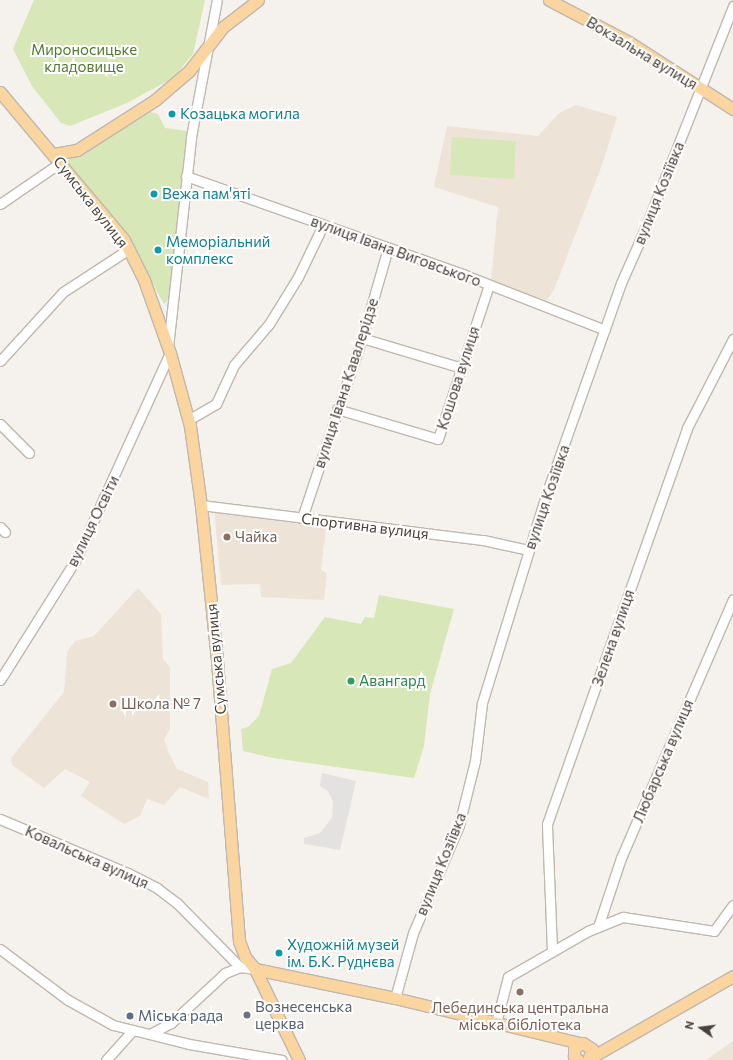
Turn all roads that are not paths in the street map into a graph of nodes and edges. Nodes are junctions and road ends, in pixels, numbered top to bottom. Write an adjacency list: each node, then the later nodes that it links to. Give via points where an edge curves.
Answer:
1 (217, 0): 5 (street, Сумська вулиця)
2 (258, 0): 5 (main road, via 223,26)
3 (549, 0): 6 (main road, Вокзальна вулиця, via 629,42)
4 (733, 6): 6 (street, вулиця Козіївка)
5 (208, 45): 9 (main road, via 189,71 155,100 77,150); 10 (street, Сумська вулиця)
6 (701, 88): 8 (main road, Вокзальна вулиця); 16 (street, вулиця Козіївка, via 621,283)
7 (0, 92): 9 (main road, Сумська вулиця)
8 (733, 110)
9 (57, 158): 11 (street); 14 (main road, Сумська вулиця)
10 (186, 176): 12 (street, вулиця Івана Виговського); 19 (street, Сумська вулиця)
11 (0, 204)
12 (323, 225): 13 (street, вулиця Івана Виговського); 23 (street, via 298,277 269,324 234,365 216,404)
13 (388, 248): 15 (street, вулиця Івана Виговського); 17 (street, вулиця Івана Кавалерідзе)
14 (129, 249): 19 (main road, Сумська вулиця, via 144,280); 20 (street, via 63,292)
15 (489, 285): 16 (street, вулиця Івана Виговського); 21 (street, Кошова вулиця)
16 (605, 330): 28 (street, вулиця Козіївка)
17 (362, 338): 21 (street); 22 (street, вулиця Івана Кавалерідзе)
18 (733, 339): 35 (street, Зелена вулиця, via 687,428 547,824)
19 (169, 350): 23 (main road, Сумська вулиця); 30 (street, вулиця Освіти, via 75,561)
20 (0, 361)
21 (462, 368): 22 (street, Кошова вулиця, via 438,439)
22 (337, 409): 27 (street, вулиця Івана Кавалерідзе)
23 (188, 420): 26 (main road, Сумська вулиця)
24 (0, 424): 25 (street)
25 (29, 453)
26 (201, 505): 27 (street, Спортивна вулиця); 37 (main road, Сумська вулиця, via 217,662 238,933 245,957)
27 (302, 518): 28 (street, Спортивна вулиця, via 483,540)
28 (528, 550): 39 (street, вулиця Козіївка, via 482,704 475,761 459,825 413,933)
29 (733, 599): 33 (street, Любарська вулиця, via 621,858)
30 (0, 680)
31 (0, 819): 36 (street, Ковальська вулиця, via 128,873 157,888 177,904)
32 (733, 905): 33 (street, via 714,931 623,917)
33 (598, 927): 35 (street)
34 (0, 949): 41 (street, via 88,1012 113,1025)
35 (552, 950): 40 (street, via 508,977)
36 (240, 967): 37 (street); 42 (street, via 216,980 171,1023)
37 (255, 969): 39 (main road); 47 (main road, Сумська вулиця)
38 (733, 976): 43 (main road)
39 (395, 998): 40 (main road)
40 (496, 1023): 44 (main road, via 564,1039)
41 (133, 1030): 42 (street); 45 (street)
42 (150, 1034): 46 (street)
43 (608, 1049): 44 (main road); 48 (main road)
44 (578, 1052): 48 (main road, via 592,1052)
45 (106, 1060)
46 (282, 1060)
47 (299, 1060)
48 (590, 1060)

